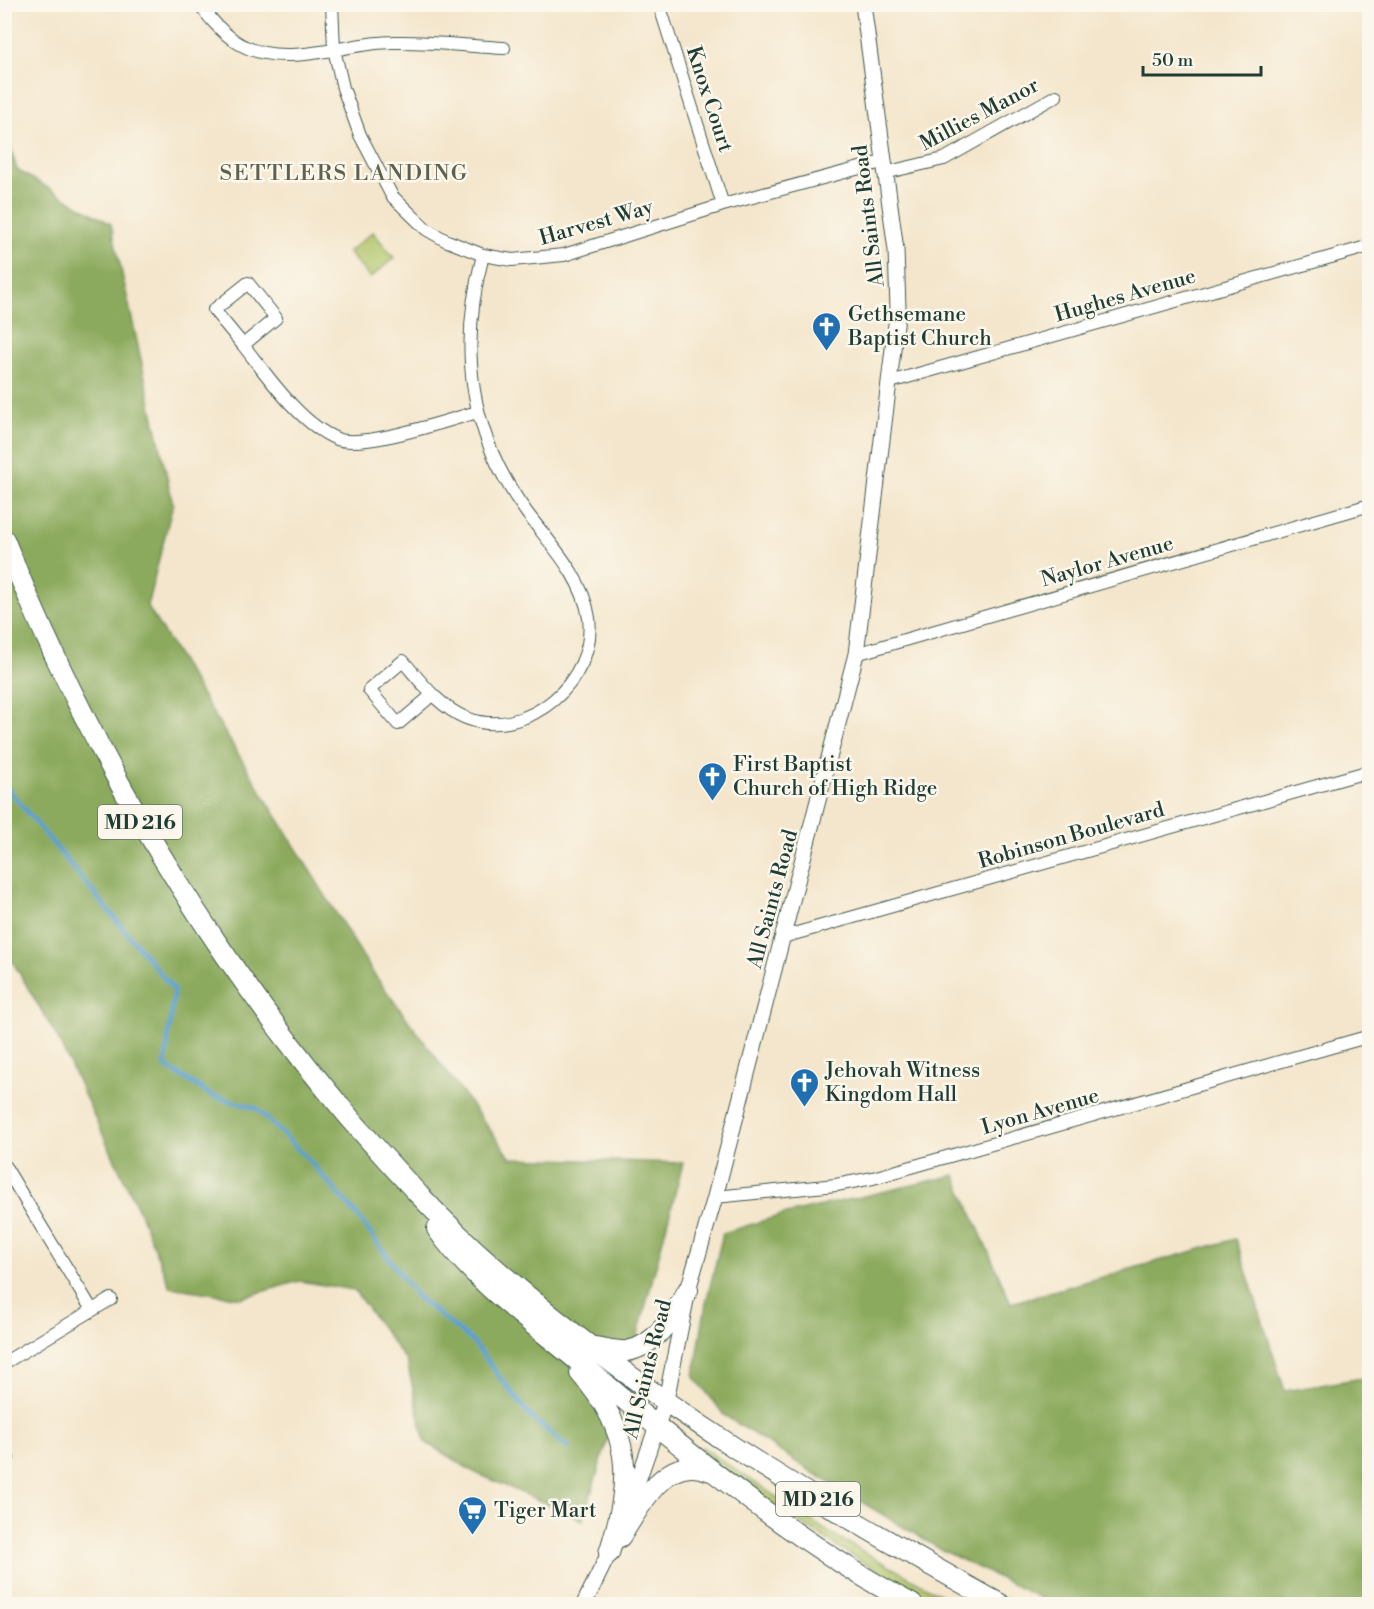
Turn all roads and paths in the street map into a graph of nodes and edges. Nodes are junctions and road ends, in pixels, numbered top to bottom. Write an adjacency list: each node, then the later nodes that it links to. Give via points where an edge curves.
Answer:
1 (200, 4): 6 (street, via 219,29 257,51 296,54)
2 (332, 4): 6 (street, Harvest Way)
3 (659, 4): 9 (street, Knox Court)
4 (863, 4): 8 (street, All Saints Road)
5 (504, 48): 6 (street, via 393,42)
6 (334, 49): 11 (street, Harvest Way, via 360,135 392,196 426,229)
7 (1056, 96): 8 (street, Millies Manor, via 944,159 925,166)
8 (883, 168): 9 (street, Harvest Way); 13 (street, All Saints Road, via 898,282)
9 (723, 205): 11 (street, Harvest Way, via 564,255 523,260)
10 (1370, 246): 13 (street, Hughes Avenue)
11 (483, 255): 14 (street, via 470,328)
12 (243, 345): 12 (street, via 276,318 248,283 214,310); 14 (street, via 284,396 324,432 340,440 364,440)
13 (890, 382): 17 (street, All Saints Road)
14 (477, 412): 18 (street, via 504,477 581,590 589,618 588,641 568,687 548,706 523,717 505,722 469,719)
15 (1370, 505): 17 (street, Naylor Avenue)
16 (4, 539): 23 (main road, MD 216, via 68,686 138,818 191,906 294,1052)
17 (856, 654): 20 (street, All Saints Road)
18 (432, 695): 18 (street, via 403,660 369,690 398,724)
19 (1370, 771): 20 (street, Robinson Boulevard)
20 (783, 937): 24 (street, All Saints Road)
21 (1370, 1036): 24 (street, Lyon Avenue, via 873,1178)
22 (4, 1165): 28 (street)
23 (401, 1178): 27 (main road, MD 216, via 440,1233); 29 (main road, MD 216, via 495,1269)
24 (716, 1197): 25 (street, All Saints Road)
25 (688, 1290): 29 (main road, via 670,1320 650,1342 626,1351); 31 (street, All Saints Road)
26 (111, 1299): 28 (street)
27 (512, 1306): 32 (main road, MD 216); 34 (main road, via 582,1375 610,1415 619,1437 625,1462 625,1488)
28 (92, 1310): 30 (street)
29 (591, 1346): 31 (main road, MD 216)
30 (4, 1363)
31 (666, 1400): 32 (street, All Saints Road); 37 (main road, MD 216, via 865,1528)
32 (657, 1427): 33 (main road, MD 216); 34 (street, All Saints Road)
33 (711, 1471): 34 (main road, via 692,1467 665,1477); 36 (main road, MD 216, via 865,1580)
34 (609, 1553): 35 (street, All Saints Road)
35 (584, 1605)
36 (912, 1605)
37 (1000, 1605)

